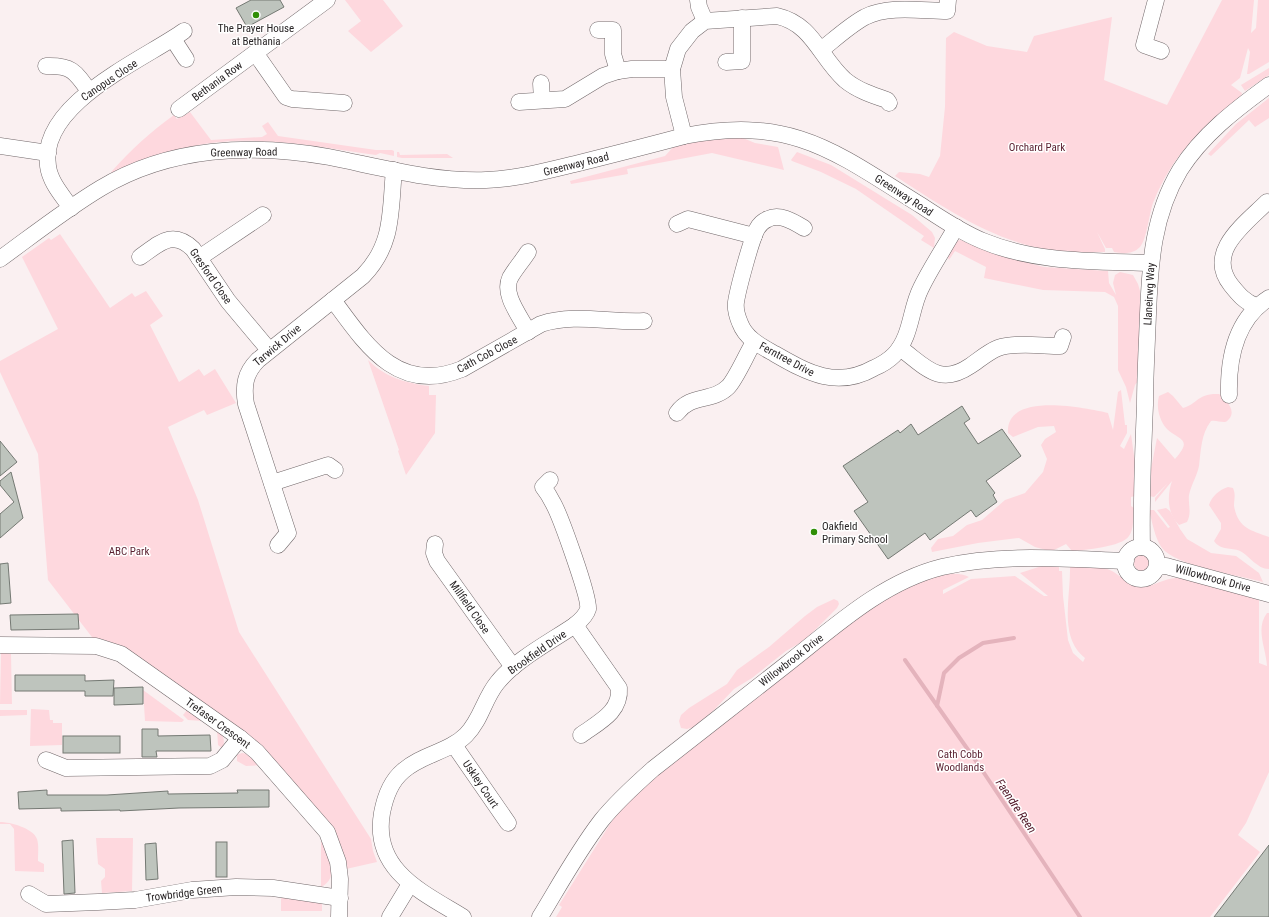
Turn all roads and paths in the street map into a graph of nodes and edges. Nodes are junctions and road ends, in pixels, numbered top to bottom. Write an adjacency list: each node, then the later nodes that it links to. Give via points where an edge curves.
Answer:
1 (327, 0): 10 (street, Bethania Row)
2 (698, 0): 6 (street)
3 (948, 0): 8 (street, via 948,11 893,10 865,17)
4 (1156, 0): 9 (street, via 1144,45)
5 (742, 18): 6 (street); 8 (street, via 787,18 804,29); 12 (street, via 742,61)
6 (705, 21): 14 (street, via 692,31 678,49)
7 (598, 30): 15 (street, via 613,30 613,54)
8 (821, 50): 22 (street, via 845,80)
9 (1161, 52)
10 (256, 54): 21 (street, via 286,97); 23 (street, Bethania Row)
11 (186, 59): 18 (street, Canopus Close, via 178,35)
12 (726, 62)
13 (46, 66): 18 (street, via 58,65 72,69)
14 (672, 69): 15 (street); 24 (street, via 674,97)
15 (618, 71): 19 (street, via 603,76 565,99)
16 (541, 83): 19 (street)
17 (1269, 85): 39 (street, Llaneirwg Way, via 1205,137 1180,171 1162,210)
18 (89, 91): 26 (street, Canopus Close, via 73,105 57,128)
19 (542, 100): 20 (street)
20 (519, 102)
21 (344, 103)
22 (889, 103)
23 (179, 109)
24 (684, 136): 27 (street, Greenway Road, via 509,178 440,178); 33 (street, Greenway Road, via 747,130 790,135 811,142 854,163)
25 (0, 146): 26 (street)
26 (48, 152): 29 (street, Canopus Close, via 47,165 50,176)
27 (394, 170): 29 (street, Greenway Road, via 280,151 246,150 188,155 148,166 102,188); 40 (street, Tarwick Drive, via 388,233 381,254 363,276)
28 (1267, 202): 41 (street, via 1233,236 1222,259 1222,269 1227,280 1247,303)
29 (71, 208): 38 (street, Greenway Road)
30 (263, 215): 37 (street)
31 (677, 224): 34 (street, via 688,219)
32 (804, 228): 34 (street, Ferntree Drive, via 779,217 769,218 761,223)
33 (956, 228): 39 (street, Greenway Road, via 1006,249 1045,257); 46 (street, Ferntree Drive, via 921,288 906,338)
34 (754, 236): 45 (street, Ferntree Drive, via 736,302 736,312 746,335)
35 (528, 252): 43 (street, via 510,278 509,295)
36 (140, 257): 37 (street, Gresford Close, via 160,243 173,239 187,244)
37 (199, 258): 47 (street, Gresford Close, via 228,302)
38 (0, 259)
39 (1150, 263): 55 (street, Llaneirwg Way)
40 (333, 300): 43 (street, Cath Cob Close, via 370,349 380,358 391,366 420,376 448,374 468,366); 47 (street, Tarwick Drive)
41 (1263, 302): 48 (street, via 1243,323 1221,376)
42 (644, 321): 43 (street, Cath Cob Close, via 566,318 541,324)
43 (528, 332)
44 (1063, 337): 46 (street, via 1060,346 1000,347 954,375 945,376 936,374)
45 (754, 342): 46 (street, Ferntree Drive, via 798,367 830,378 854,377 868,371 893,356); 49 (street, via 728,387 718,394 683,404)
46 (900, 348)
47 (269, 350): 52 (street, Tarwick Drive, via 252,366 246,376 244,393)
48 (1229, 395)
49 (677, 413)
50 (335, 470): 52 (street, via 328,466)
51 (550, 480): 59 (street, Brookfield Drive, via 543,487 554,504 589,601 588,610)
52 (272, 483): 54 (street, Tarwick Drive, via 288,533)
53 (434, 544): 61 (street, Millfield Close, via 437,561)
54 (278, 545)
55 (1142, 547): 56 (street, via 1132,550); 57 (street, via 1154,553)
56 (1126, 561): 57 (street, via 1128,572 1138,579 1150,577); 73 (street, Willowbrook Drive, via 1032,558 977,561 925,572 881,593 653,769 628,792 601,821)
57 (1157, 567): 58 (street, Willowbrook Drive, via 1166,566)
58 (1269, 594)
59 (575, 625): 61 (street, Brookfield Drive); 62 (street, via 619,688 620,696 611,714)
60 (0, 645): 63 (street, Trefaser Crescent, via 96,646 110,649)
61 (513, 667): 64 (street, Brookfield Drive, via 489,694 473,727)
62 (581, 735)
63 (240, 738): 65 (street, via 222,760 210,766 66,768); 69 (street, Trefaser Crescent, via 262,757 327,832 338,862)
64 (454, 744): 66 (street, Uskley Court); 67 (street, Brookfield Drive, via 404,770 397,777 384,801 381,830 385,850 400,875)
65 (46, 760)
66 (508, 823)
67 (410, 884): 71 (street); 72 (street, Brookfield Drive)
68 (29, 894): 69 (street, Trowbridge Green, via 46,904 135,900 192,890 236,887 273,888)
69 (340, 898): 70 (street, Trefaser Crescent)
70 (339, 917)
71 (390, 917)
72 (463, 917)
73 (540, 917)

